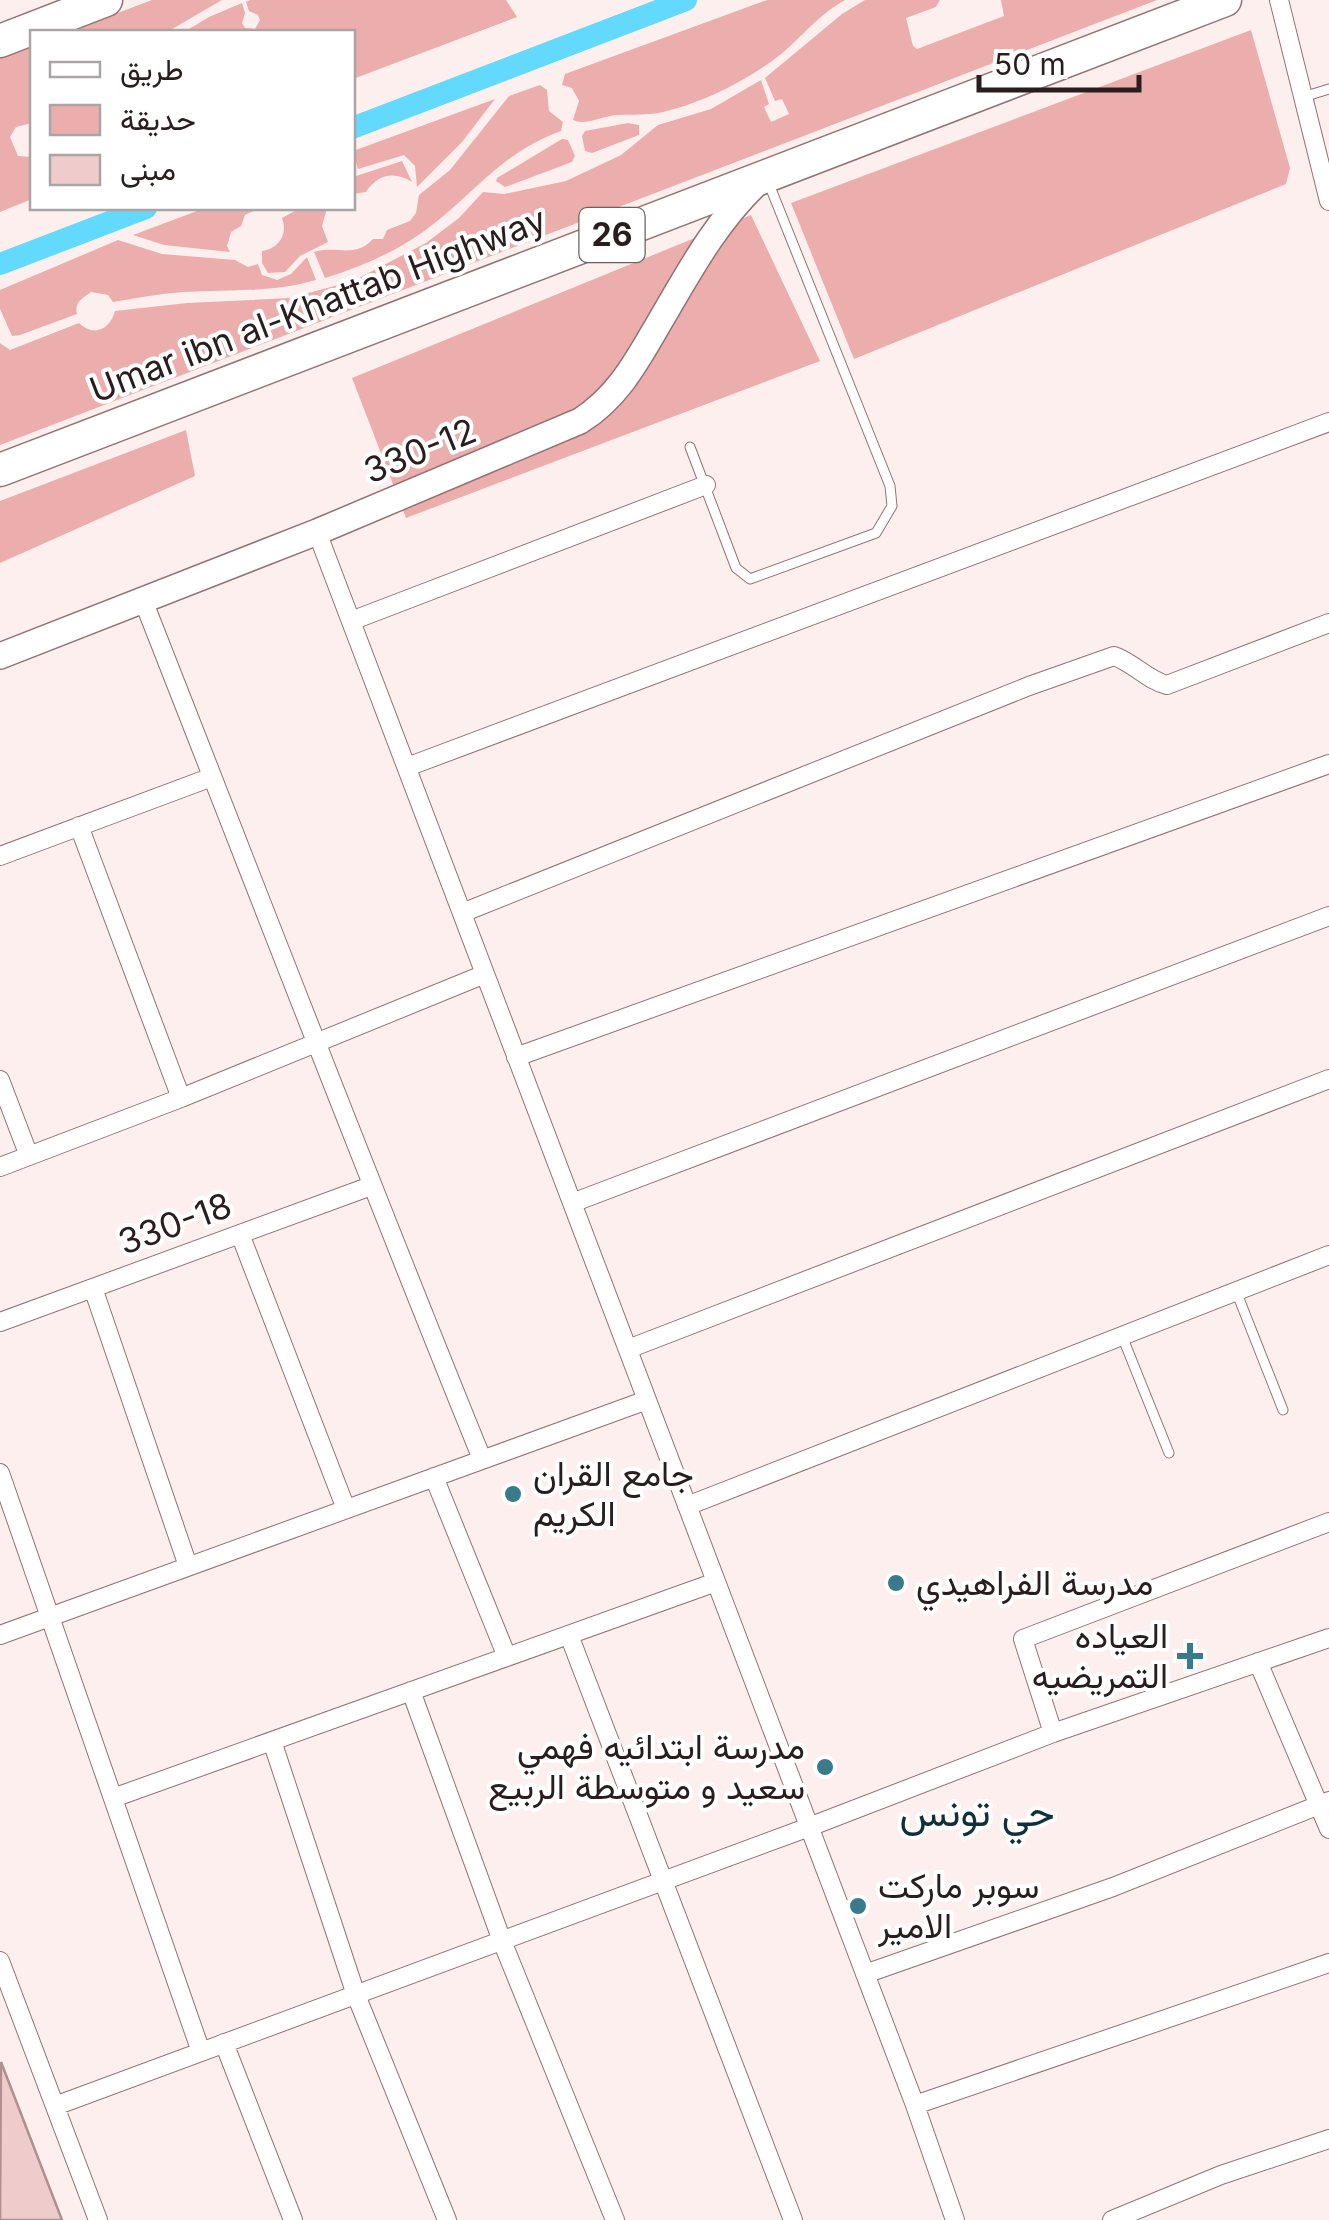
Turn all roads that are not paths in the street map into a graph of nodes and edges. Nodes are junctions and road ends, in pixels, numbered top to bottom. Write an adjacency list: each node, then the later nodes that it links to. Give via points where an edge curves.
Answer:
1 (106, 0): 4 (highway)
2 (1224, 0): 7 (highway, Umar ibn al-Khattab Highway / 26)
3 (1279, 0): 6 (street)
4 (0, 41)
5 (1329, 89): 6 (lane)
6 (1302, 97): 8 (street)
7 (764, 178): 12 (highway, Umar ibn al-Khattab Highway / 26); 13 (lane, via 890,486 892,506 876,533 750,580 736,568); 14 (street, 330-12, via 713,232 625,380 593,413)
8 (1326, 180): 9 (street)
9 (1329, 201)
10 (1329, 422): 20 (street)
11 (690, 447): 13 (lane)
12 (0, 470)
13 (706, 485): 16 (street)
14 (317, 532): 15 (street, 330-12); 16 (street)
15 (143, 600): 18 (street, 330-12); 21 (street)
16 (351, 621): 20 (street)
17 (1329, 623): 24 (street, via 1168,685 1114,656)
18 (0, 656)
19 (1329, 764): 28 (street)
20 (406, 768): 24 (street)
21 (212, 776): 22 (street); 27 (street)
22 (79, 826): 23 (street); 31 (street)
23 (0, 856)
24 (462, 913): 26 (street)
25 (1329, 916): 35 (street)
26 (485, 974): 27 (street); 28 (street)
27 (318, 1042): 31 (street); 34 (street)
28 (516, 1057): 35 (street)
29 (1329, 1079): 42 (street)
30 (0, 1080): 32 (street)
31 (182, 1098): 32 (street)
32 (29, 1156): 33 (street)
33 (0, 1166)
34 (371, 1186): 36 (street, 330-18); 46 (street)
35 (572, 1203): 42 (street)
36 (240, 1234): 38 (street, 330-18); 50 (street)
37 (1329, 1255): 39 (street)
38 (93, 1288): 40 (street, 330-18); 52 (street)
39 (1236, 1291): 41 (street); 44 (lane)
40 (0, 1322)
41 (1122, 1336): 45 (lane); 49 (street)
42 (628, 1349): 43 (street)
43 (647, 1400): 46 (street); 49 (street)
44 (1283, 1410)
45 (1169, 1453)
46 (482, 1460): 48 (street)
47 (0, 1474): 54 (street)
48 (434, 1477): 50 (street); 58 (street)
49 (687, 1506): 53 (street)
50 (346, 1509): 52 (street)
51 (1329, 1522): 61 (street, via 1023,1640)
52 (188, 1566): 54 (street)
53 (716, 1582): 56 (street); 65 (street)
54 (50, 1616): 55 (street); 63 (street)
55 (0, 1634)
56 (569, 1635): 58 (street); 67 (street)
57 (1329, 1638): 59 (street)
58 (507, 1657): 60 (street)
59 (1258, 1662): 61 (street); 64 (street)
60 (411, 1691): 62 (street); 68 (street)
61 (1053, 1733): 65 (street)
62 (272, 1741): 63 (street); 72 (street)
63 (113, 1798): 74 (street)
64 (1324, 1803): 66 (street); 71 (street, via 1113,1887)
65 (809, 1828): 67 (street); 71 (street)
66 (1329, 1829)
67 (664, 1881): 68 (street); 82 (street)
68 (502, 1941): 72 (street); 81 (street)
69 (0, 1961): 76 (street)
70 (1329, 1963): 75 (street)
71 (865, 1974): 75 (street)
72 (356, 1995): 73 (street); 80 (street)
73 (224, 2043): 74 (street); 79 (street)
74 (201, 2052): 76 (street)
75 (915, 2105): 83 (street)
76 (55, 2106): 78 (street)
77 (1329, 2139): 84 (street)
78 (98, 2220)
79 (293, 2220)
80 (447, 2220)
81 (615, 2220)
82 (794, 2220)
83 (955, 2220)
84 (1112, 2220)

